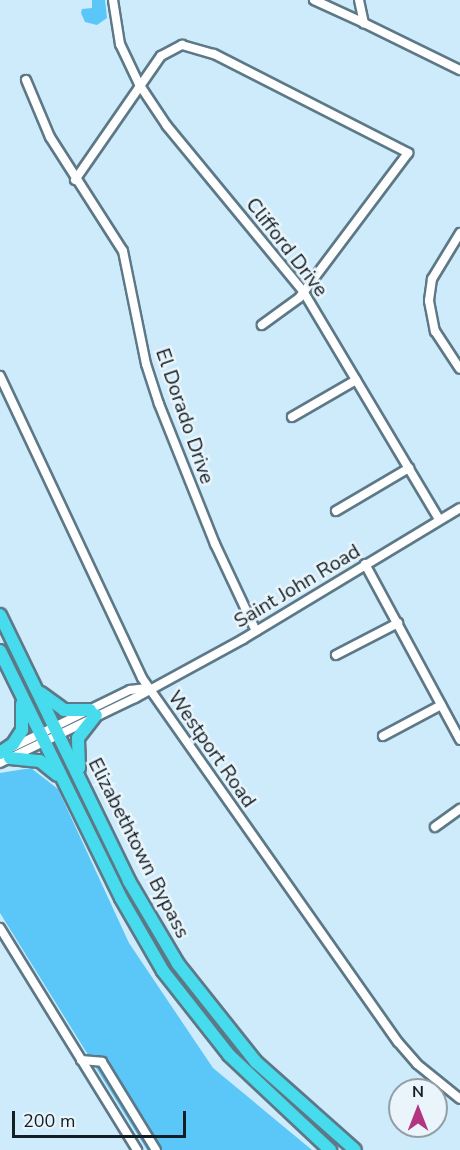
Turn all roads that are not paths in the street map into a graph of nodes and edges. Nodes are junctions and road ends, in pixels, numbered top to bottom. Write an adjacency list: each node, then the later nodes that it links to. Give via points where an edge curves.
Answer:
1 (113, 0): 7 (street, Clifford Drive, via 120,44)
2 (314, 0): 4 (street)
3 (358, 0): 4 (street)
4 (364, 23): 5 (street)
5 (460, 70)
6 (26, 80): 8 (street, El Dorado Drive, via 50,137)
7 (139, 84): 8 (street); 10 (street, Clifford Drive, via 167,126); 10 (street, via 165,52 182,45 195,46 408,153)
8 (75, 180): 23 (street, El Dorado Drive, via 123,250 146,364 159,404 215,544)
9 (458, 238): 12 (street, via 432,279 429,301 435,331)
10 (303, 291): 11 (street, via 300,298); 14 (street, Clifford Drive)
11 (262, 326)
12 (460, 369)
13 (0, 376): 28 (street, Westport Road)
14 (356, 380): 15 (street); 16 (street, Clifford Drive)
15 (292, 417)
16 (409, 468): 18 (street); 19 (street, Clifford Drive)
17 (460, 508): 19 (street, Saint John Road)
18 (336, 511)
19 (439, 519): 20 (street, Saint John Road)
20 (365, 564): 22 (street); 23 (street, Saint John Road)
21 (0, 615): 26 (highway, Elizabethtown Bypass)
22 (398, 623): 25 (street); 29 (street)
23 (256, 631): 28 (street, Saint John Road)
24 (0, 651): 27 (highway, Elizabethtown Bypass)
25 (336, 655)
26 (32, 681): 30 (highway, via 57,707); 31 (highway, Elizabethtown Bypass)
27 (18, 688): 33 (highway, Elizabethtown Bypass); 35 (highway, via 21,730)
28 (148, 688): 30 (street, Saint John Road, via 130,690); 42 (street, Westport Road, via 398,1042 417,1064)
29 (441, 705): 32 (street); 34 (street)
30 (93, 713): 31 (street, Saint John Road); 36 (highway, via 76,746)
31 (56, 731): 33 (street, Saint John Road); 36 (highway, Elizabethtown Bypass)
32 (383, 736)
33 (42, 738): 35 (street, Saint John Road); 37 (highway, Elizabethtown Bypass)
34 (460, 740)
35 (3, 757): 37 (highway, via 33,758 47,765)
36 (86, 792): 46 (highway, Elizabethtown Bypass, via 147,914 195,989 278,1084)
37 (72, 798): 45 (highway, Elizabethtown Bypass, via 136,926 188,1005 259,1087)
38 (460, 809): 39 (street)
39 (435, 827)
40 (0, 928): 41 (street)
41 (81, 1060): 43 (street); 44 (street, via 102,1062)
42 (460, 1100)
43 (137, 1150)
44 (156, 1150)
45 (330, 1150)
46 (355, 1150)

